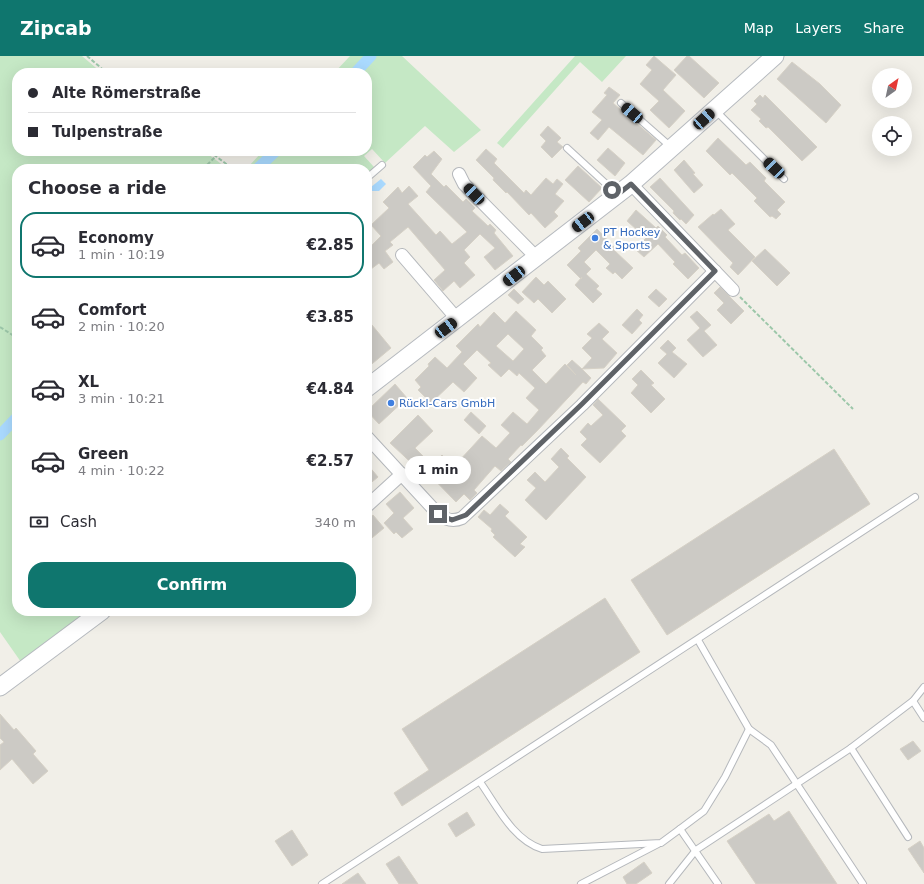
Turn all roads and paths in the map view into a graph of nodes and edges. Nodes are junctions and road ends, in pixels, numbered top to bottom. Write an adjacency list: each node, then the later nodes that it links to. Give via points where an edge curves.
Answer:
1 (88, 56): 3 (path)
2 (773, 57): 5 (main road)
3 (101, 68)
4 (621, 103): 7 (lane)
5 (715, 110): 7 (main road); 14 (lane)
6 (567, 148): 16 (lane)
7 (672, 148): 15 (main road)
8 (216, 156): 9 (path); 10 (path)
9 (208, 164)
10 (226, 164)
11 (382, 165): 12 (lane)
12 (372, 174)
13 (459, 174): 18 (street, via 464,184)
14 (784, 179)
15 (631, 184): 16 (main road); 19 (street)
16 (617, 195): 18 (main road)
17 (402, 255): 21 (street)
18 (537, 258): 21 (main road)
19 (715, 271): 20 (street); 27 (street, via 466,515 452,520 438,514)
20 (733, 290): 25 (path)
21 (458, 320): 24 (main road)
22 (0, 327): 23 (path)
23 (12, 335)
24 (372, 384)
25 (853, 409)
26 (372, 442): 27 (street)
27 (402, 474): 29 (street)
28 (915, 497): 31 (lane)
29 (372, 501)
30 (95, 616): 32 (main road)
31 (698, 640): 36 (lane); 38 (lane)
32 (0, 687)
33 (924, 687): 34 (lane)
34 (913, 701): 35 (lane); 37 (lane)
35 (924, 718)
36 (749, 729): 39 (lane, via 771,745); 40 (lane, via 704,812)
37 (851, 748): 39 (lane); 41 (lane)
38 (480, 782): 42 (lane, via 510,825 531,846 542,849); 44 (lane)
39 (796, 784): 43 (lane); 48 (lane)
40 (680, 829): 42 (lane); 43 (lane)
41 (908, 837)
42 (661, 842): 45 (lane)
43 (696, 850): 46 (lane); 47 (lane)
44 (322, 884)
45 (582, 884)
46 (669, 884)
47 (718, 884)
48 (863, 884)

